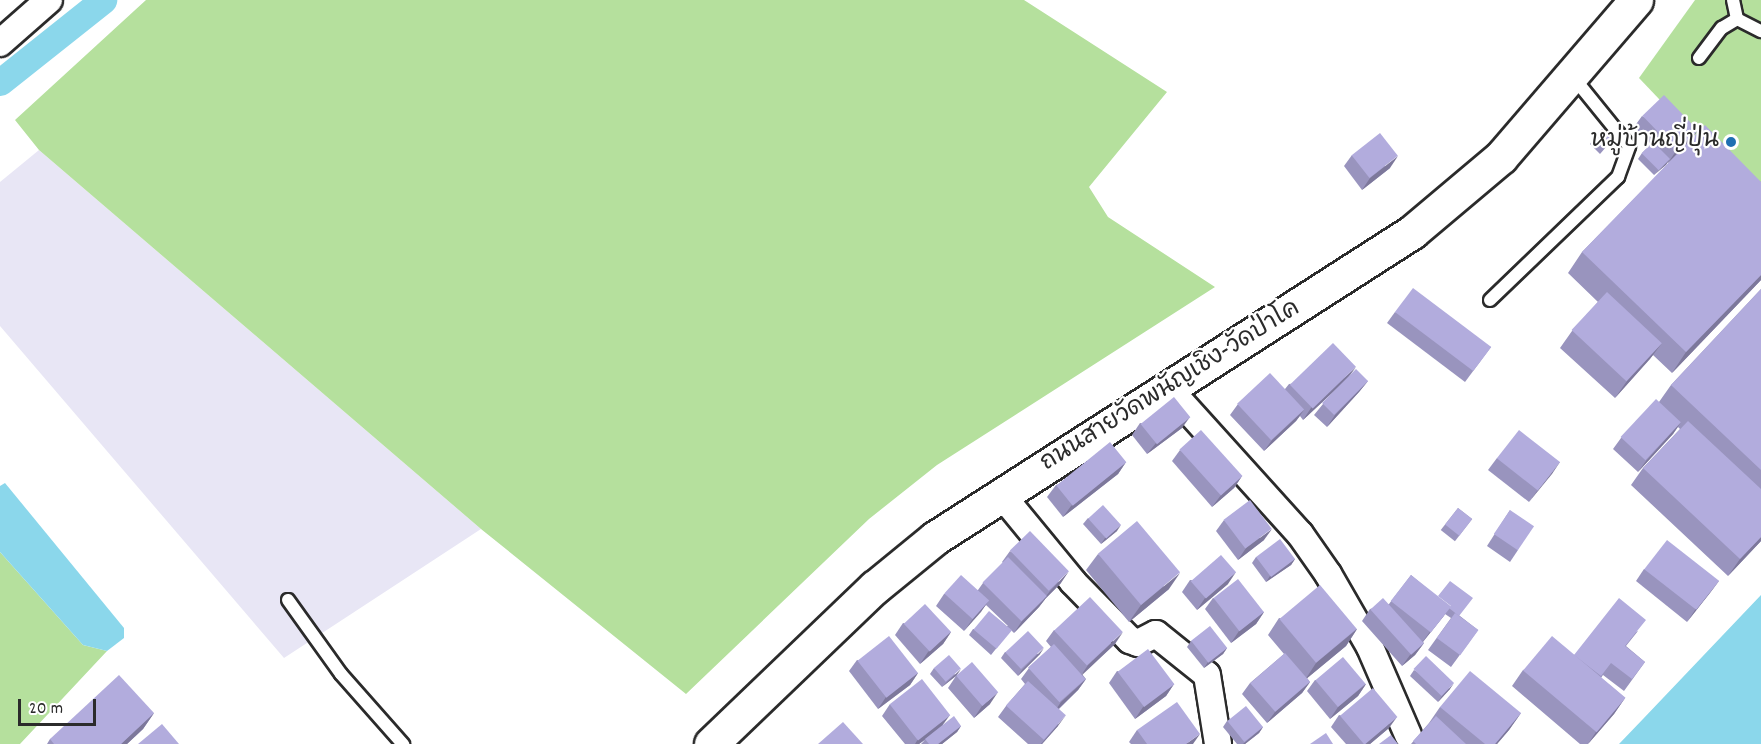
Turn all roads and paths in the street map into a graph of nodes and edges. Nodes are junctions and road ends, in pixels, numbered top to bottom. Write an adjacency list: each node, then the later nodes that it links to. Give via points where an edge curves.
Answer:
1 (49, 0): 6 (street)
2 (1733, 0): 4 (lane)
3 (1628, 10): 8 (main road, ถนนสายวัดพนัญเชิง-วัดป่าโค)
4 (1737, 19): 5 (lane); 7 (lane, via 1722,28)
5 (1761, 31)
6 (0, 43)
7 (1699, 58)
8 (1574, 78): 9 (lane, via 1629,146 1618,177); 10 (main road, ถนนสายวัดพนัญเชิง-วัดป่าโค, via 1502,158 1412,232)
9 (1490, 300)
10 (1168, 388): 11 (main road, ถนนสายวัดพนัญเชิง-วัดป่าโค); 13 (street, via 1300,534 1328,574 1370,647)
11 (1000, 493): 15 (main road, ถนนสายวัดพนัญเชิง-วัดป่าโค, via 875,587); 16 (street, via 1073,582 1130,640 1138,643 1155,634 1207,675)
12 (288, 600): 14 (lane, via 341,674)
13 (1408, 735)
14 (403, 744)
15 (711, 744)
16 (1218, 744)

